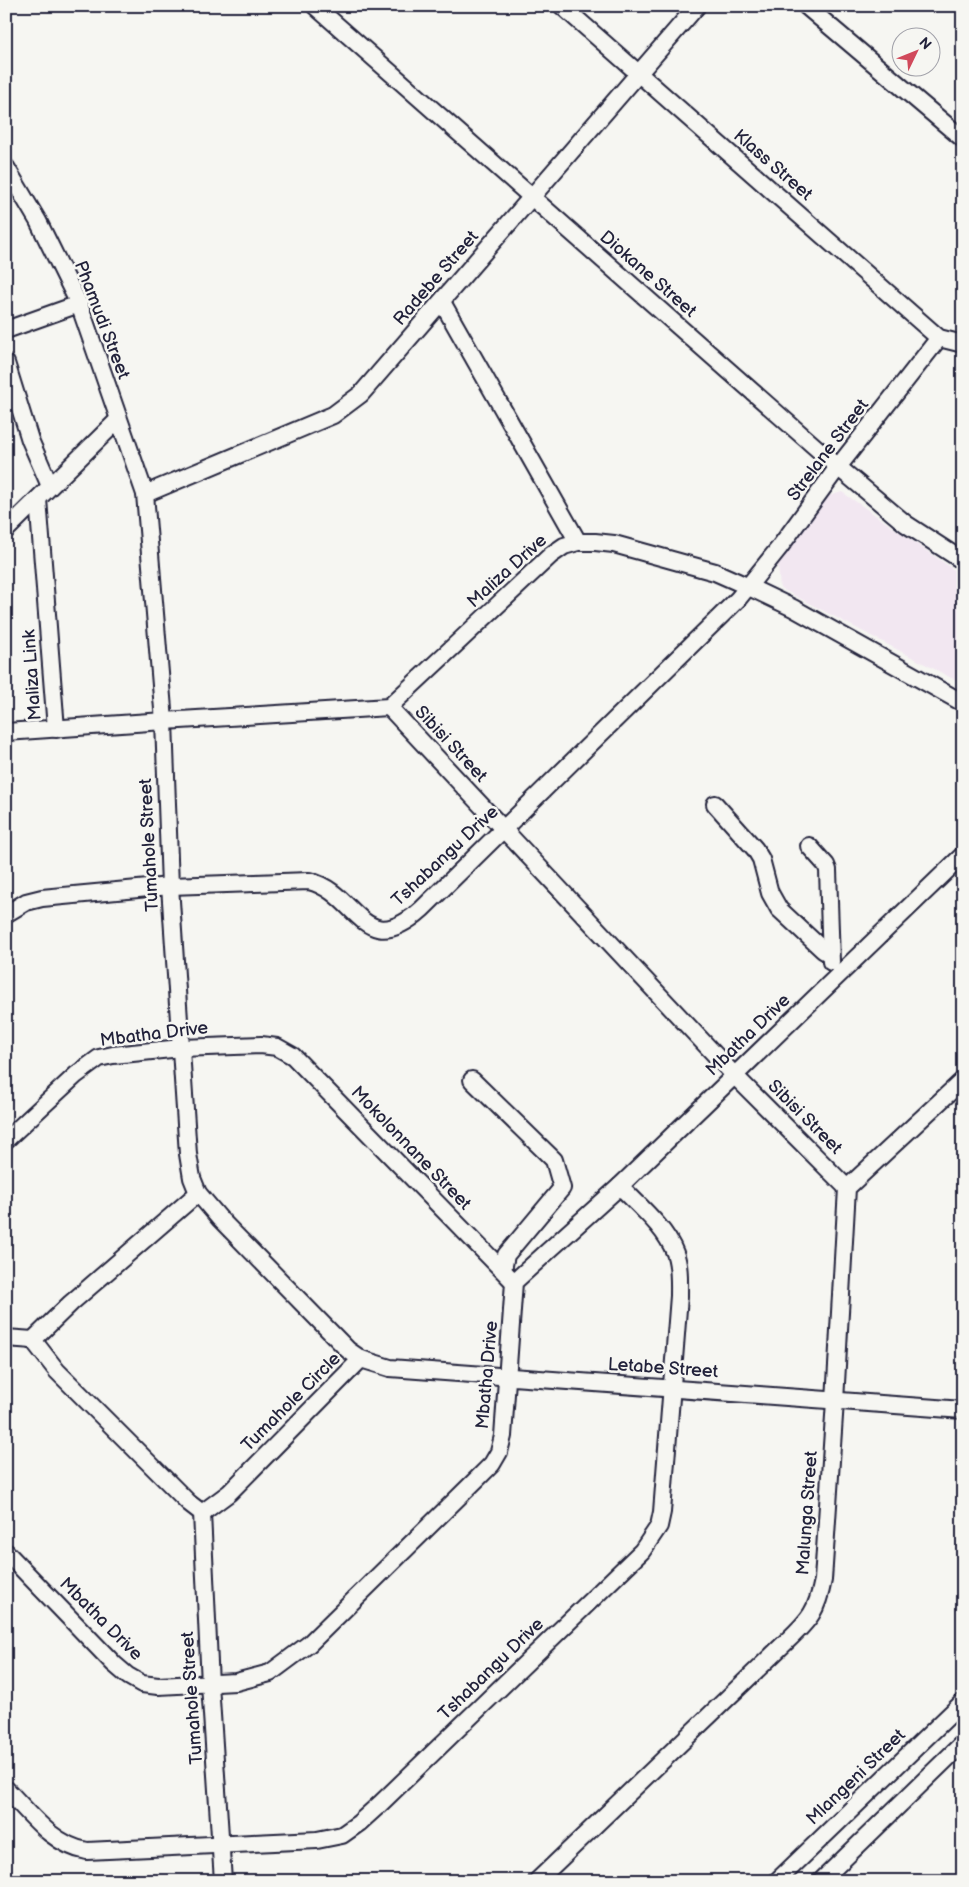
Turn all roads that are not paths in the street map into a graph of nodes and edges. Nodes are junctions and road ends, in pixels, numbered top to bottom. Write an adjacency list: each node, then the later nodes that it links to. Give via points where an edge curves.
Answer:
1 (315, 6): 8 (street, Diokane Street)
2 (562, 6): 5 (street, Klass Street)
3 (697, 6): 5 (street, Radebe Street)
4 (806, 6): 6 (street)
5 (640, 74): 8 (street, Radebe Street); 12 (street, Klass Street)
6 (963, 139)
7 (6, 167): 10 (street, Phamudi Street, via 38,221)
8 (531, 197): 9 (street, Radebe Street); 16 (street, Diokane Street)
9 (442, 302): 18 (street, Radebe Street, via 361,394 333,415); 21 (street)
10 (79, 304): 11 (street); 15 (street, Phamudi Street)
11 (6, 330)
12 (939, 338): 13 (street, Klass Street); 16 (street, Strelane Street)
13 (963, 344)
14 (6, 363): 17 (street, via 30,440)
15 (118, 420): 17 (street); 18 (street, Phamudi Street)
16 (838, 468): 22 (street, Diokane Street, via 906,524); 23 (street, Strelane Street)
17 (50, 486): 19 (street)
18 (145, 494): 26 (street, Tumahole Street)
19 (38, 499): 20 (street); 27 (street, Maliza Link)
20 (6, 530)
21 (578, 542): 23 (street, Maliza Drive, via 614,544 715,572); 25 (street, Maliza Drive, via 551,555)
22 (963, 561)
23 (749, 587): 24 (street, Maliza Drive, via 793,608); 30 (street, Tshabangu Drive)
24 (963, 703)
25 (390, 707): 26 (street); 30 (street, Sibisi Street)
26 (164, 721): 27 (street); 33 (street, Tumahole Street)
27 (56, 729): 28 (street)
28 (6, 732)
29 (715, 804): 35 (street, via 755,849 779,909)
30 (504, 829): 33 (street, Tshabangu Drive, via 414,917 384,930 370,926 333,892 309,881); 39 (street, Sibisi Street)
31 (809, 846): 35 (street, via 828,870)
32 (963, 855): 36 (street, Mbatha Drive)
33 (170, 886): 34 (street, Tshabangu Drive, via 42,898 26,902); 38 (street, Tumahole Street)
34 (6, 914)
35 (830, 954): 36 (street)
36 (839, 975): 39 (street, Mbatha Drive)
37 (277, 1047): 38 (street, Mbatha Drive); 46 (street, Mokolonnane Street, via 293,1056)
38 (181, 1048): 42 (street, Mbatha Drive, via 99,1058); 45 (street, Tumahole Street, via 188,1154)
39 (735, 1076): 43 (street, Mbatha Drive); 44 (street, Sibisi Street)
40 (472, 1080): 46 (street, via 554,1160 562,1188 506,1255)
41 (963, 1080): 44 (street)
42 (6, 1140)
43 (620, 1186): 46 (street, Mbatha Drive); 51 (street, Tshabangu Drive, via 656,1223 675,1254 679,1296)
44 (847, 1188): 52 (street, Malunga Street)
45 (198, 1193): 48 (street); 49 (street, Tumahole Circle, via 335,1337)
46 (508, 1276): 50 (street, Mbatha Drive)
47 (6, 1338): 48 (street)
48 (33, 1340): 54 (street, via 57,1372)
49 (361, 1359): 50 (street, Letabe Street, via 390,1368); 54 (street, Tumahole Circle, via 229,1493)
50 (508, 1377): 51 (street, Letabe Street); 56 (street, Mbatha Drive, via 503,1436 492,1464 290,1659 270,1673 236,1682)
51 (672, 1389): 52 (street, Letabe Street); 60 (street, Tshabangu Drive, via 662,1512 659,1526 642,1551 359,1823 342,1835 317,1840)
52 (835, 1401): 53 (street, Letabe Street); 62 (street, Malunga Street, via 822,1580 814,1611 788,1640)
53 (963, 1410)
54 (202, 1513): 56 (street, Tumahole Street)
55 (6, 1552): 56 (street, Mbatha Drive, via 128,1676 142,1684 158,1686)
56 (210, 1684): 60 (street, Tumahole Street)
57 (963, 1702): 63 (street, Mlangeni Street)
58 (963, 1743): 64 (street)
59 (6, 1789): 60 (street, Tshabangu Drive, via 44,1828 73,1849 105,1851)
60 (221, 1844): 61 (street, Tumahole Street)
61 (224, 1881)
62 (537, 1881)
63 (777, 1881)
64 (821, 1881)

